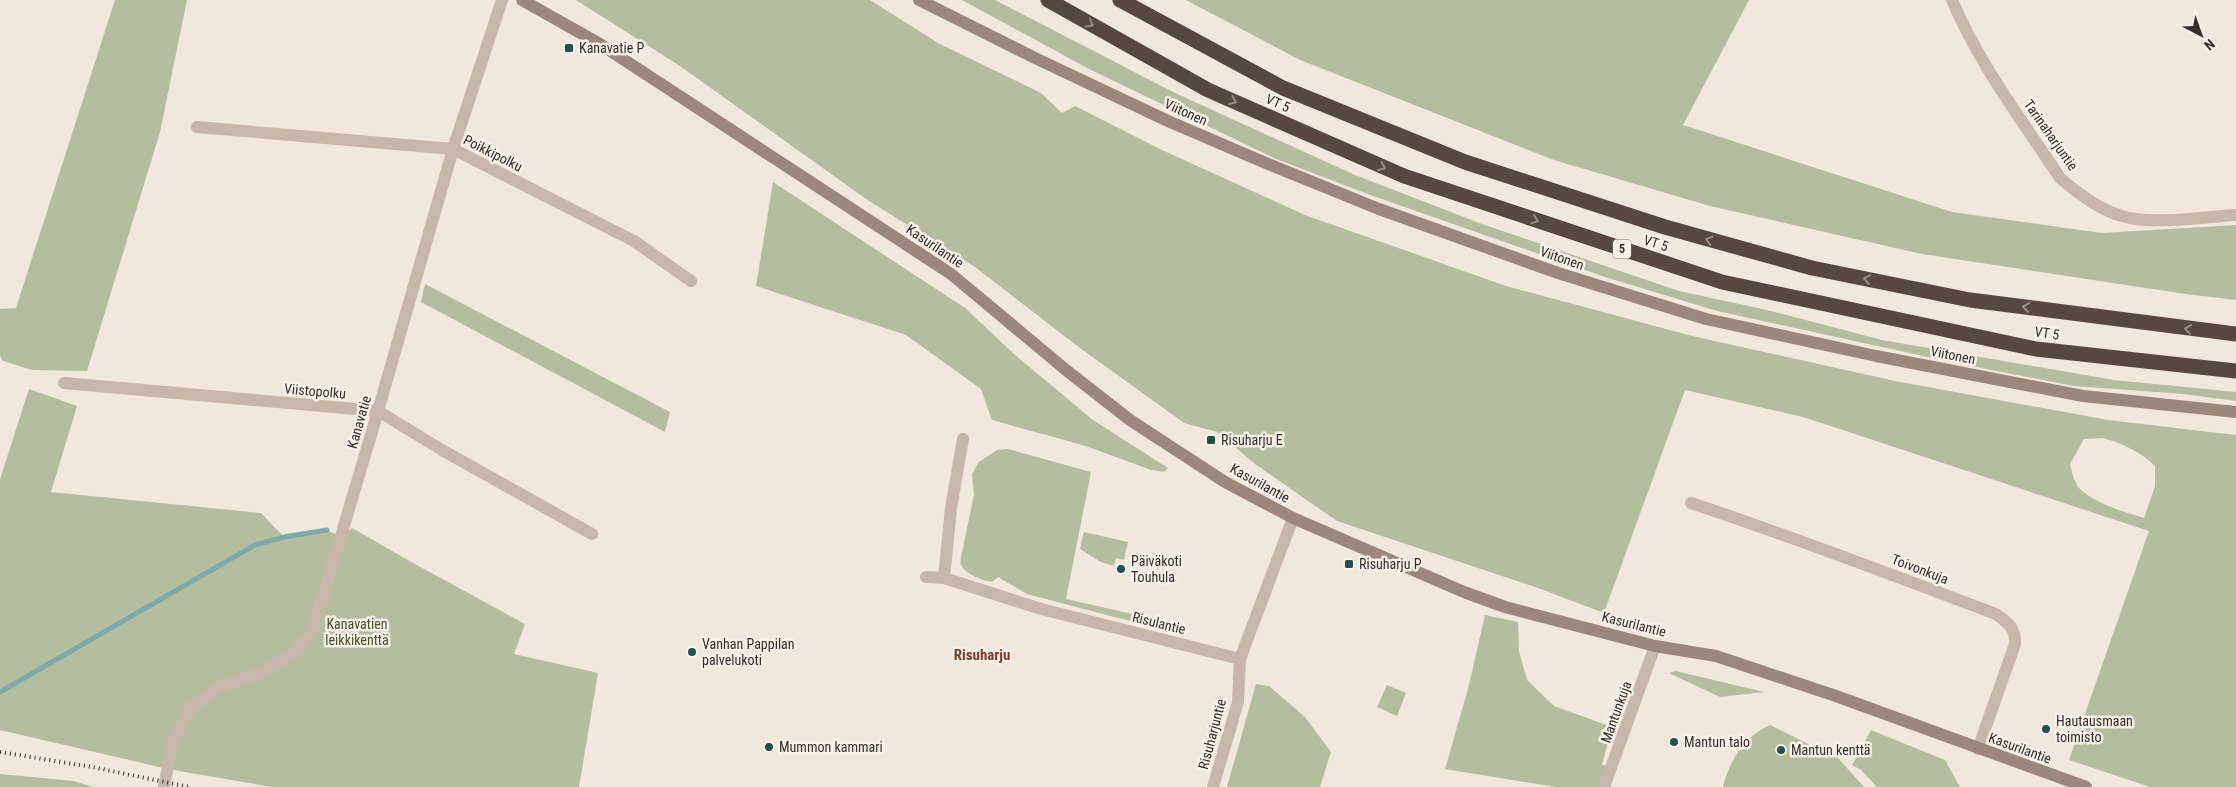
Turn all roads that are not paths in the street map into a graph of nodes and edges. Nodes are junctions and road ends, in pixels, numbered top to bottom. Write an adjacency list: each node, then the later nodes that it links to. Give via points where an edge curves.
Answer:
1 (502, 0): 8 (street, Kanavatie)
2 (522, 0): 18 (street, Kasurilantie, via 600,44 951,274 1130,420 1225,482)
3 (919, 0): 15 (street, Viitonen, via 1168,121 1270,165 1388,212 1558,273 1669,308 1848,350 2083,396)
4 (1048, 0): 12 (highway, VT 5 / 5, one-way to 12, via 1208,90 1404,176 1722,282 2036,349)
5 (1120, 0): 11 (highway, VT 5, one-way to 5, via 1970,300 1812,268 1666,228 1465,162 1283,88)
6 (1952, 0): 9 (street, Tarinaharjuntie, via 1986,68 2060,178 2076,192 2095,205 2129,218)
7 (197, 127): 8 (street, Poikkipolku)
8 (453, 149): 10 (street, Poikkipolku, via 634,241); 14 (street, Kanavatie)
9 (2236, 215)
10 (691, 281)
11 (2236, 334)
12 (2236, 371)
13 (64, 384): 14 (street, Viistopolku)
14 (378, 411): 19 (street, Viistopolku); 25 (street, Kanavatie, via 312,634 296,652 262,672 221,686 192,707 173,740)
15 (2236, 412)
16 (963, 439): 21 (street, via 951,508)
17 (1690, 503): 24 (street, Toivonkuja, via 1880,569 1996,614 2008,623 2016,635 2016,644)
18 (1293, 518): 22 (street, Kasurilantie, via 1505,607); 23 (street)
19 (592, 534)
20 (926, 577): 21 (street, Risulantie)
21 (944, 578): 23 (street, Risulantie, via 1041,608)
22 (1656, 646): 24 (street, Kasurilantie, via 1716,656 1773,674); 27 (street, Mantunkuja)
23 (1240, 659): 26 (street, Risuharjuntie, via 1238,702)
24 (1978, 749): 28 (street, Kasurilantie)
25 (164, 787)
26 (1213, 787)
27 (1604, 787)
28 (2086, 787)

